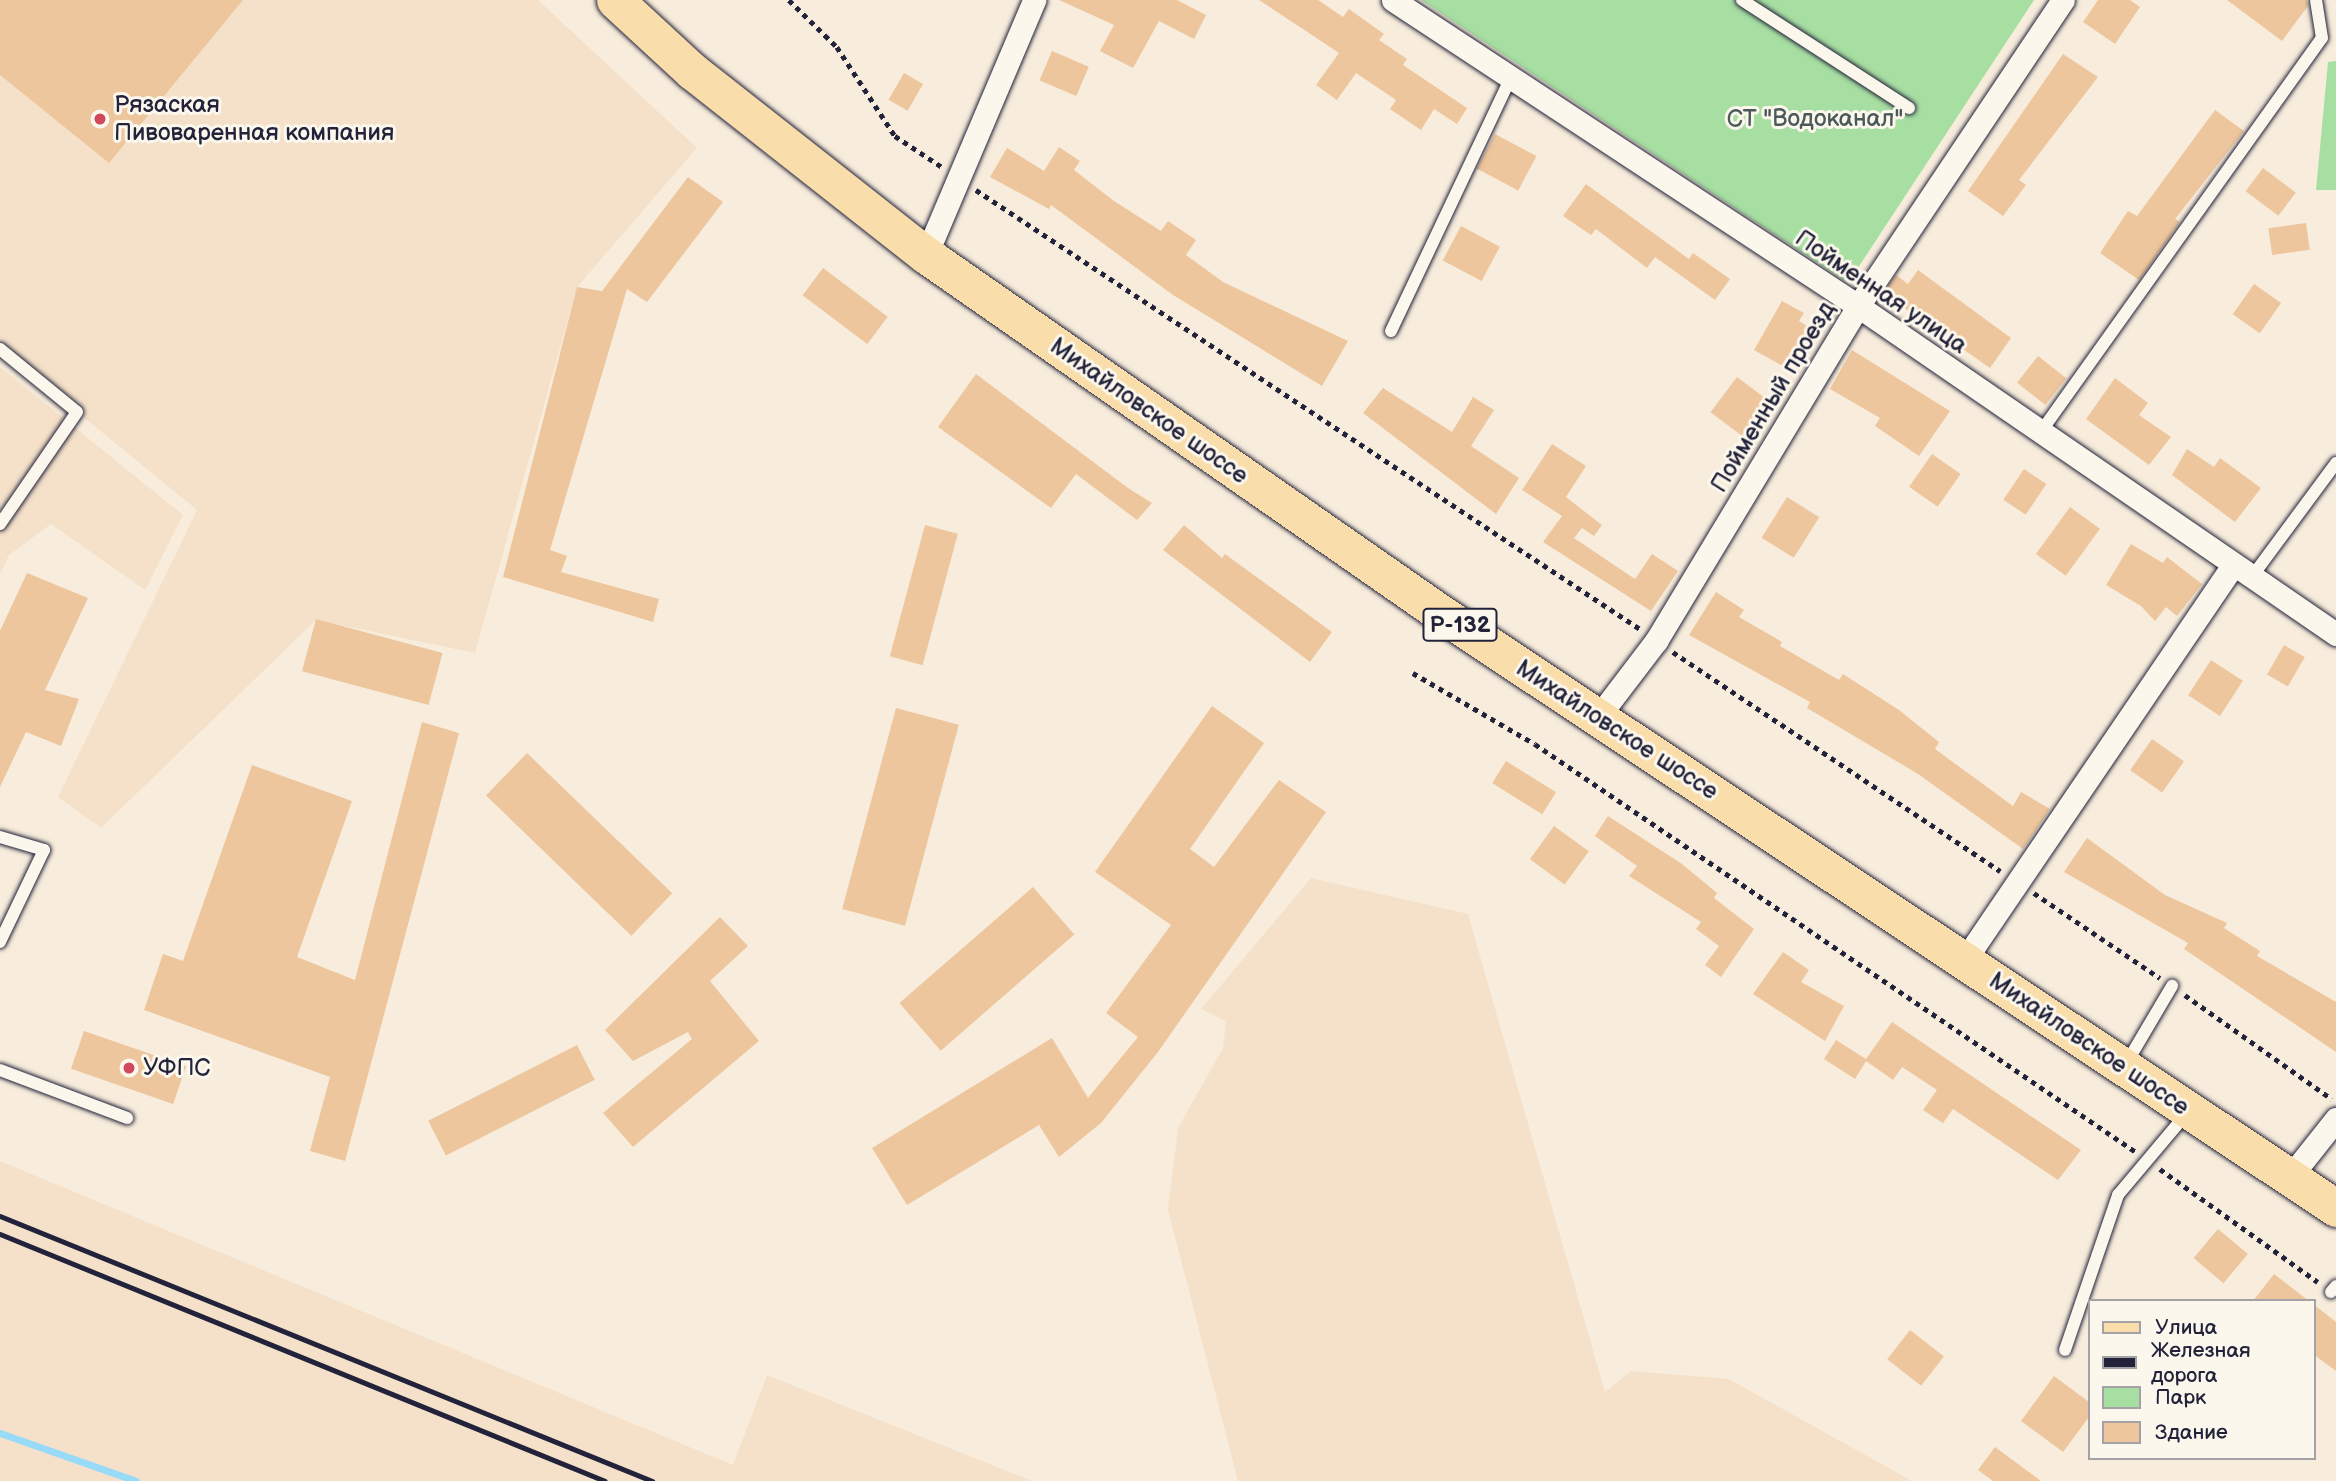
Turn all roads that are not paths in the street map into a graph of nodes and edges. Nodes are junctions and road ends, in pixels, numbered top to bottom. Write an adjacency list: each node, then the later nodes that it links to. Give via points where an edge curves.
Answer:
1 (615, 0): 9 (main road, Михайловское шоссе / Р-132, via 763,130)
2 (1034, 0): 9 (street)
3 (1393, 0): 7 (street, Пойменная улица)
4 (1742, 0): 8 (lane)
5 (2063, 0): 10 (street, Пойменный проезд)
6 (2316, 0): 13 (lane, via 2322,38)
7 (1511, 77): 10 (street, Пойменная улица); 11 (lane)
8 (1909, 108)
9 (926, 255): 18 (main road, Михайловское шоссе / Р-132)
10 (1858, 306): 13 (street, Пойменная улица); 18 (street, Пойменный проезд, via 1657,641)
11 (1391, 331)
12 (0, 348): 15 (lane, via 78,412)
13 (2040, 433): 16 (street, Пойменная улица)
14 (2336, 463): 16 (lane)
15 (0, 524)
16 (2242, 572): 17 (street, Пойменная улица); 21 (street)
17 (2336, 634)
18 (1598, 717): 21 (main road, Михайловское шоссе / Р-132)
19 (0, 838): 20 (lane, via 44,850)
20 (0, 942)
21 (1964, 961): 23 (main road, Михайловское шоссе / Р-132)
22 (2172, 986): 23 (lane)
23 (2124, 1068): 25 (main road, Михайловское шоссе / Р-132)
24 (0, 1070): 26 (lane)
25 (2190, 1110): 28 (main road, Михайловское шоссе / Р-132); 30 (lane, via 2118,1195)
26 (127, 1118)
27 (2336, 1119): 28 (street)
28 (2290, 1177): 29 (main road, Михайловское шоссе / Р-132)
29 (2336, 1208)
30 (2065, 1350)

